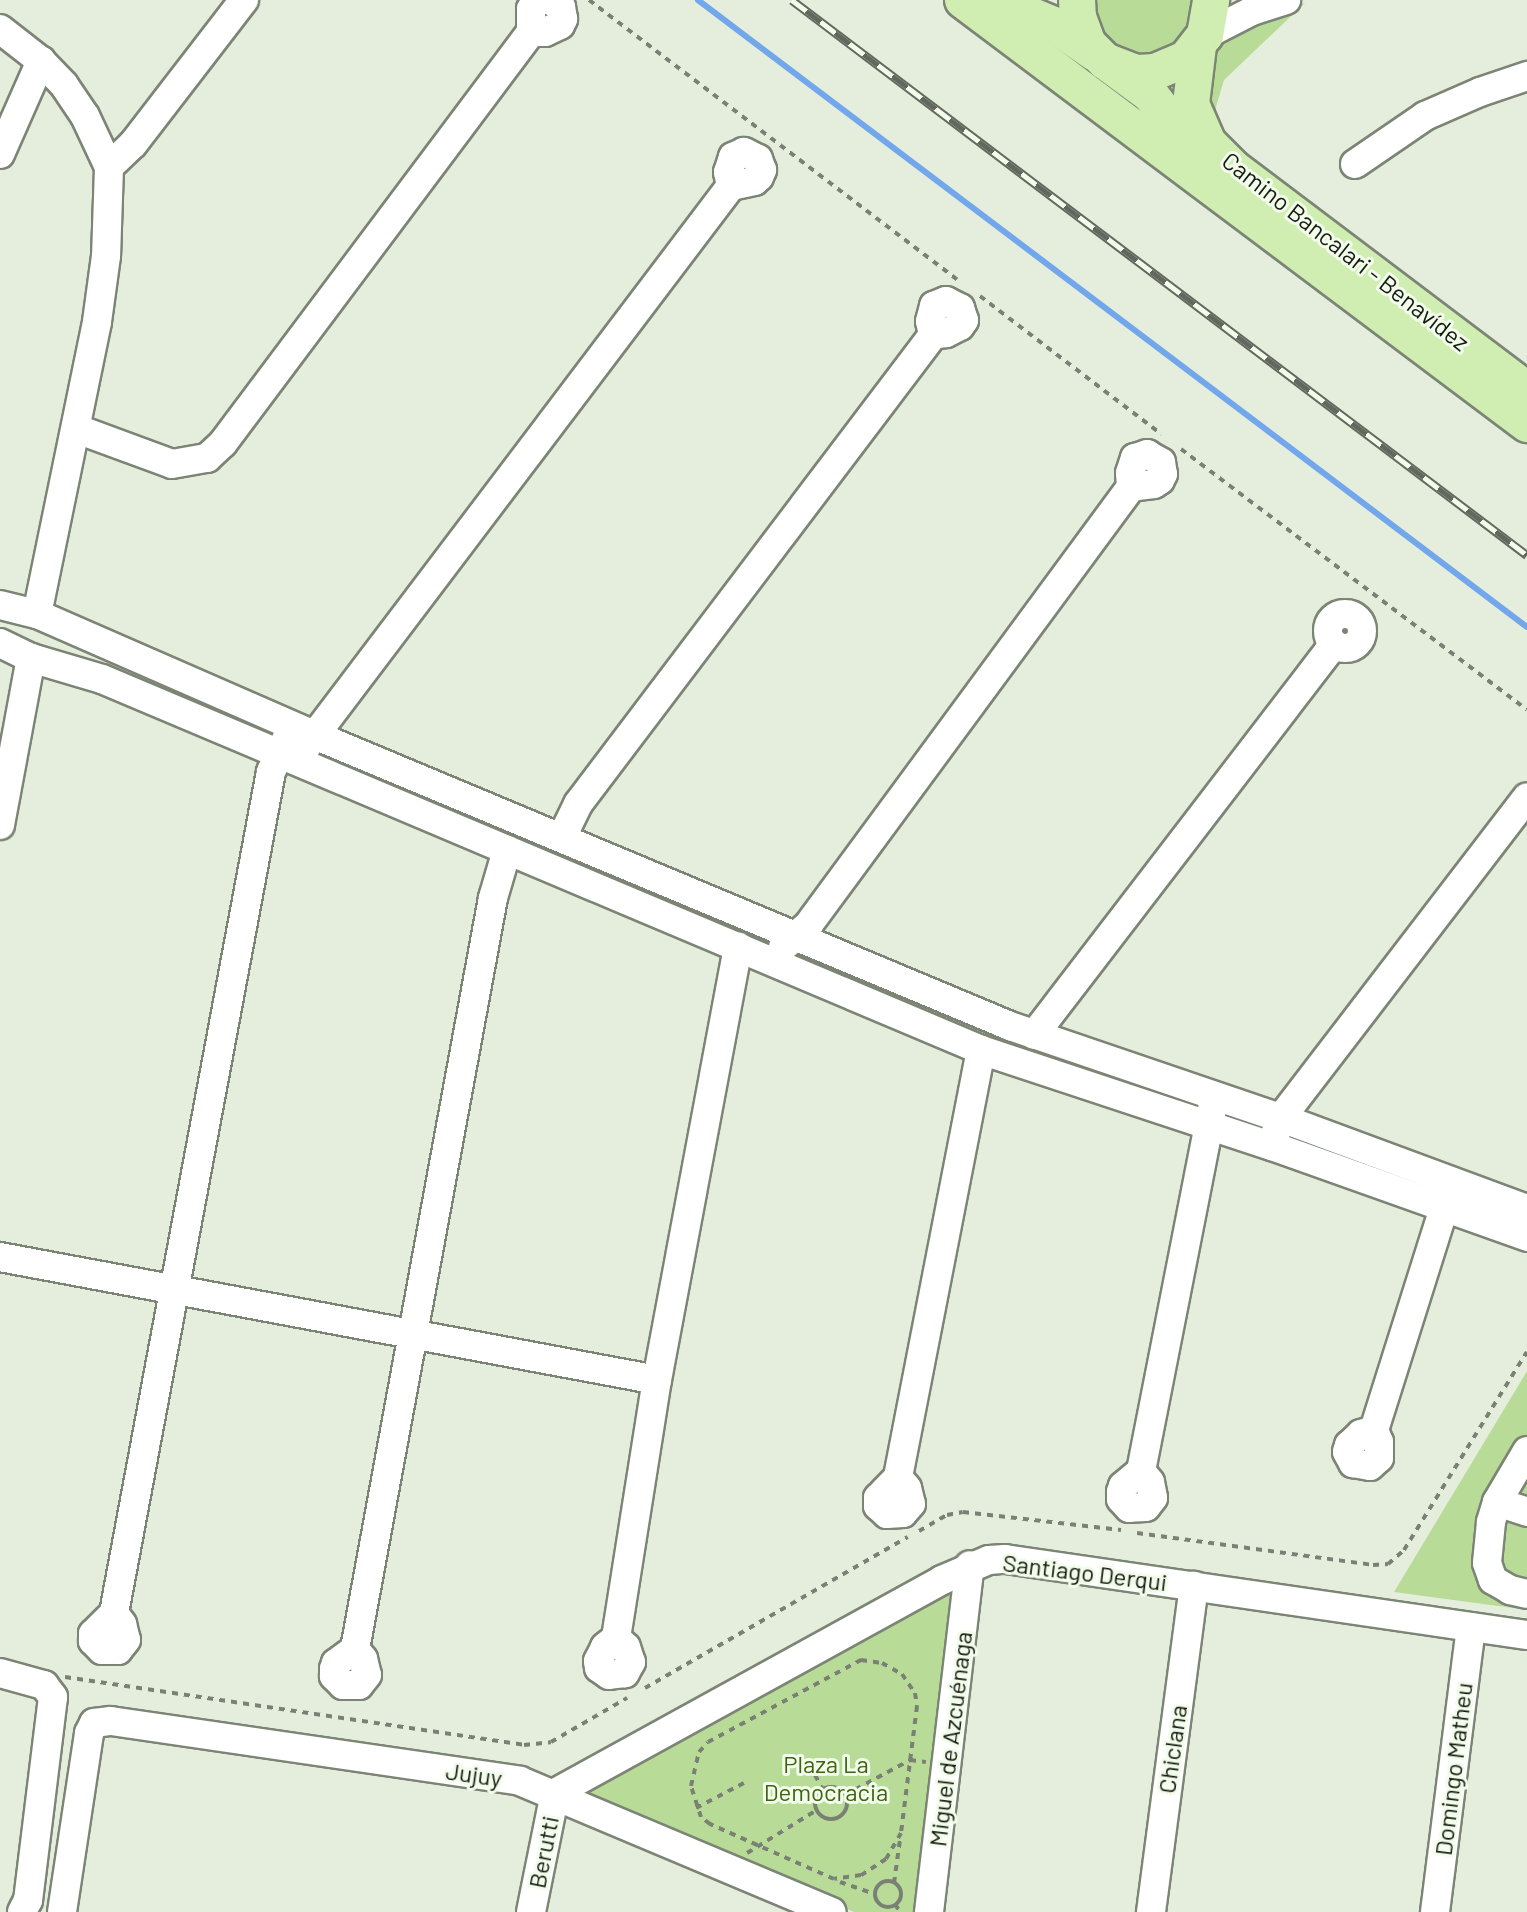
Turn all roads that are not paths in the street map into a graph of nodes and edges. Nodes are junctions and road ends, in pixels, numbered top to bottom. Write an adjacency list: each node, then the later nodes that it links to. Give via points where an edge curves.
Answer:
1 (244, 0): 16 (street, via 133,144)
2 (539, 0): 10 (street, via 531,9)
3 (550, 0): 10 (street, via 561,7 560,25)
4 (963, 0): 18 (main road, Camino Bancalari - Benavídez)
5 (994, 0): 11 (main road, Camino Bancalari - Benavídez, via 1056,26)
6 (1077, 0): 11 (main road, via 1081,31)
7 (1286, 0): 8 (street)
8 (1205, 27): 11 (main road, via 1186,59 1155,72 1121,69); 20 (main road, Camino Bancalari - Benavídez, via 1191,104 1208,143 1233,168)
9 (0, 29): 12 (street)
10 (531, 32): 22 (street, via 207,458 172,464)
11 (1102, 58): 18 (main road, Camino Bancalari - Benavídez, via 1150,94 1222,185)
12 (41, 61): 14 (street); 16 (street, via 85,116)
13 (1527, 76): 15 (street, via 1425,116)
14 (0, 154)
15 (1355, 164)
16 (109, 167): 22 (street, via 106,256)
17 (731, 186): 29 (street)
18 (1266, 226): 21 (main road, Camino Bancalari - Benavídez)
19 (933, 335): 34 (street, via 578,804)
20 (1527, 390)
21 (1527, 424)
22 (77, 429): 24 (street)
23 (1131, 487): 37 (street, via 809,924)
24 (8, 626): 25 (street); 27 (street)
25 (67, 627): 28 (street, via 77,646 76,656); 29 (street)
26 (1334, 644): 40 (street)
27 (31, 658): 28 (street); 32 (street)
28 (64, 668): 30 (street)
29 (303, 730): 30 (street); 33 (street)
30 (288, 758): 35 (street); 50 (street, via 271,772)
31 (1527, 797): 44 (street)
32 (0, 825)
33 (534, 825): 34 (street); 35 (street)
34 (567, 839): 36 (street, via 567,864); 37 (street)
35 (514, 853): 36 (street); 51 (street, via 493,898)
36 (560, 872): 38 (street)
37 (792, 937): 39 (street); 40 (street)
38 (738, 947): 39 (street); 52 (street)
39 (771, 961): 41 (street)
40 (1030, 1033): 41 (street); 42 (street); 43 (street)
41 (990, 1053): 42 (street); 56 (street)
42 (1037, 1069): 45 (street)
43 (1215, 1097): 44 (street); 45 (street)
44 (1281, 1118): 46 (street); 47 (street)
45 (1207, 1126): 46 (street); 55 (street)
46 (1272, 1146): 47 (street)
47 (1448, 1193): 48 (street); 53 (street)
48 (1524, 1218)
49 (0, 1257): 50 (street)
50 (175, 1291): 51 (street); 62 (street)
51 (415, 1335): 52 (street); 66 (street)
52 (657, 1380): 65 (street)
53 (1374, 1430)
54 (1527, 1451): 57 (street)
55 (1141, 1471)
56 (898, 1477)
57 (1497, 1502): 58 (street); 61 (street, via 1490,1571 1493,1580)
58 (1527, 1512)
59 (970, 1565): 60 (street, Santiago Derqui, via 1005,1559); 68 (street, Santiago Derqui); 73 (street, Miguel de Azcuénaga)
60 (1194, 1586): 63 (street, Santiago Derqui); 74 (street, Chiclana)
61 (1527, 1594)
62 (114, 1613)
63 (1471, 1627): 64 (street, Santiago Derqui); 75 (street, Domingo Matheu)
64 (1527, 1635)
65 (616, 1638)
66 (355, 1649)
67 (0, 1673): 69 (street, via 44,1685 53,1697 28,1900)
68 (555, 1793): 70 (street, Jujuy, via 520,1781 111,1721 94,1723); 71 (street, Berutti); 72 (street, Jujuy)
69 (22, 1912)
70 (62, 1912)
71 (531, 1912)
72 (832, 1912)
73 (929, 1912)
74 (1151, 1912)
75 (1435, 1912)

